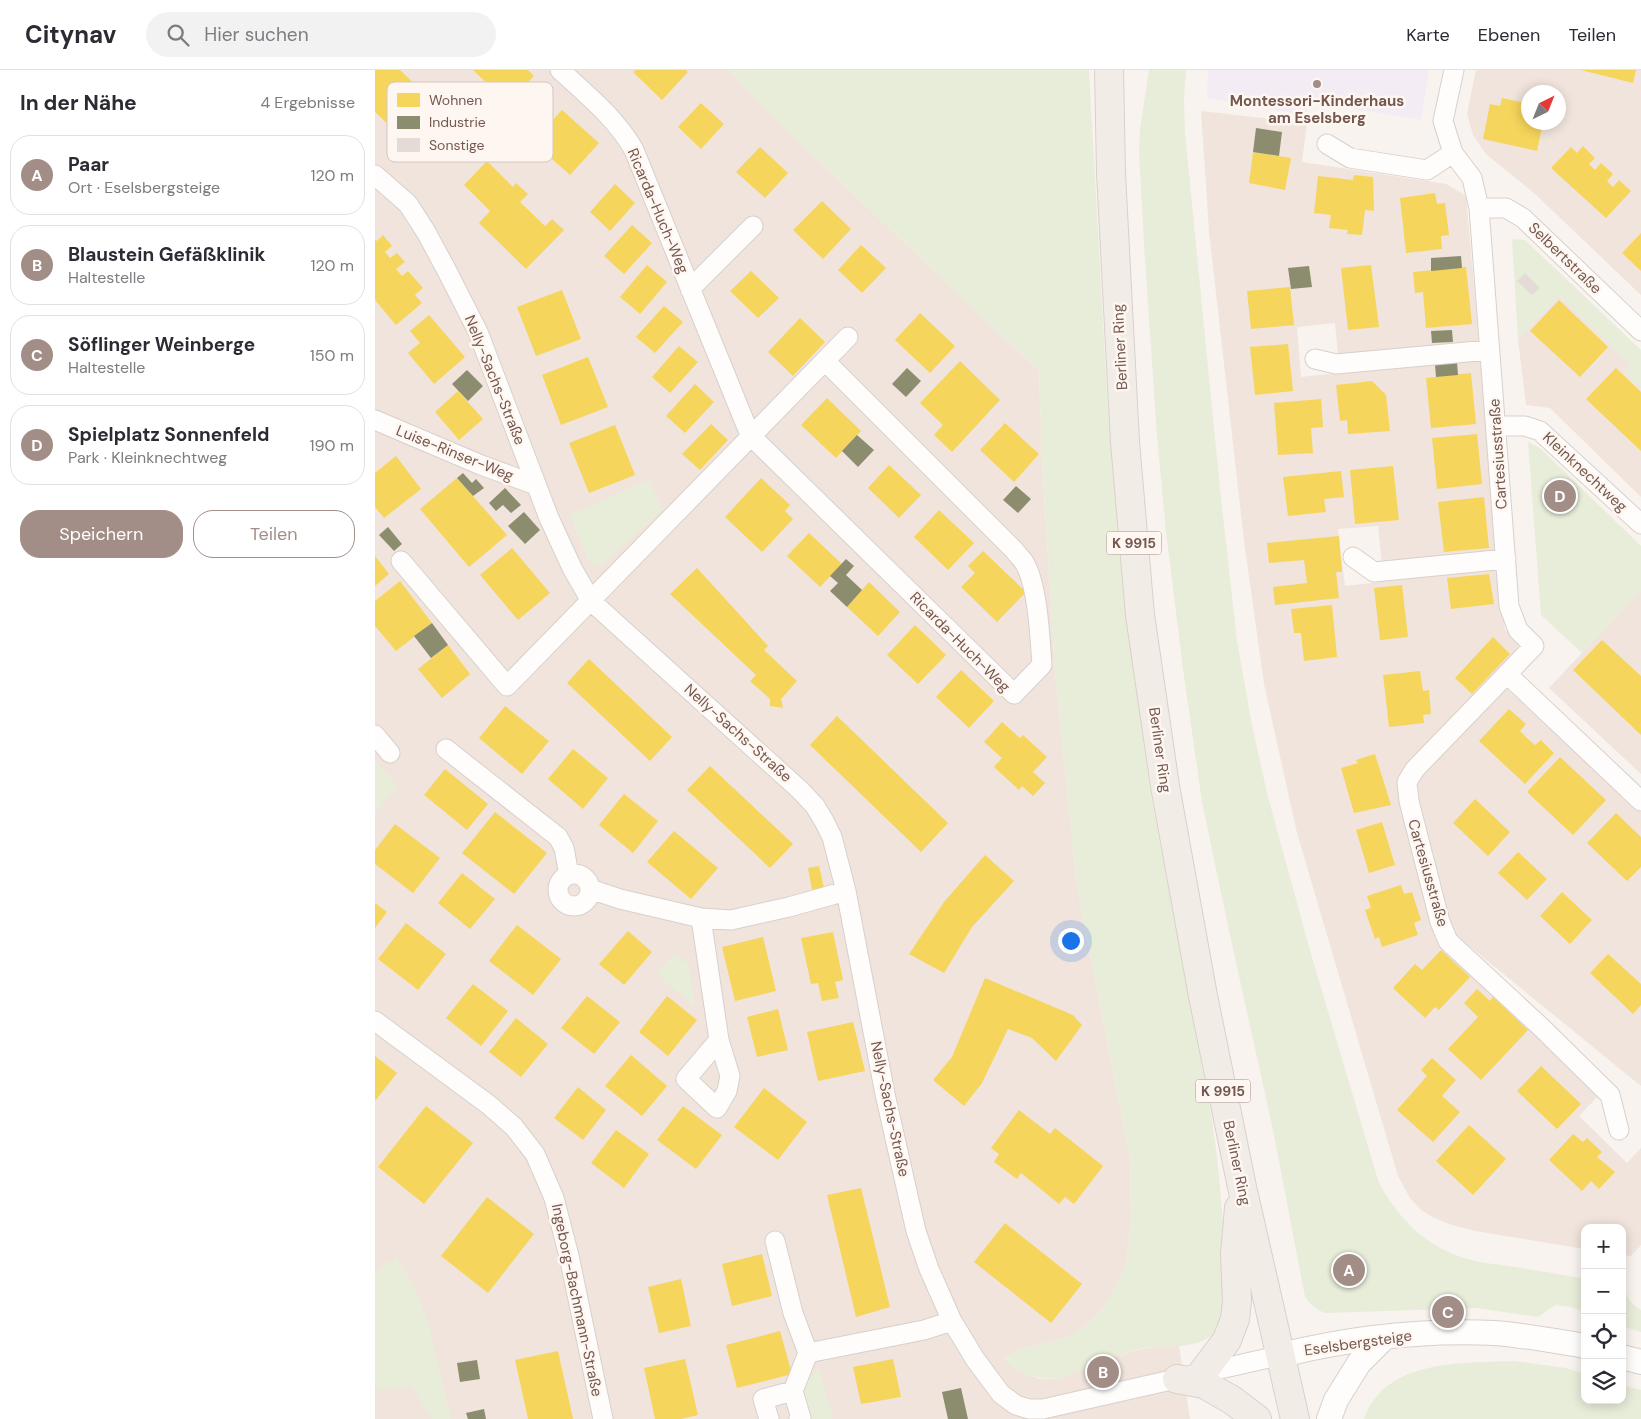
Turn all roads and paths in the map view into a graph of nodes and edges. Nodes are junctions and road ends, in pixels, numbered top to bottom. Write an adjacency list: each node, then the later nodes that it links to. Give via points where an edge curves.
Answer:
1 (560, 70): 9 (street, Ricarda-Huch-Weg, via 625,135 644,173)
2 (1109, 70): 36 (main road, Berliner Ring / K 9915, via 1125,442 1140,615 1165,786)
3 (1454, 70): 5 (street, Cartesiusstraße, via 1443,121)
4 (1327, 144): 5 (street, via 1350,158 1427,170)
5 (1453, 152): 7 (street, Cartesiusstraße, via 1473,178)
6 (375, 175): 18 (street, Nelly-Sachs-Straße, via 408,204 435,248 478,332)
7 (1479, 208): 10 (street, Selbertstraße, via 1506,208 1523,218); 12 (street, Cartesiusstraße)
8 (753, 226): 9 (street, Ricarda-Huch-Weg)
9 (690, 289): 17 (street, Ricarda-Huch-Weg)
10 (1641, 331)
11 (848, 337): 14 (street)
12 (1489, 350): 13 (street, via 1336,364); 16 (street, Cartesiusstraße)
13 (1315, 359)
14 (825, 361): 17 (street); 17 (street, Ricarda-Huch-Weg, via 1008,543 1024,563 1031,578 1039,620 1042,665 1013,694)
15 (375, 420): 18 (street, Luise-Rinser-Weg)
16 (1496, 426): 19 (street, Kleinknechtweg, via 1525,426 1540,431); 21 (street, Cartesiusstraße)
17 (750, 435): 23 (street)
18 (536, 485): 23 (street, Nelly-Sachs-Straße, via 568,560)
19 (1641, 524)
20 (1353, 557): 21 (street, via 1375,572)
21 (1506, 559): 24 (street, Cartesiusstraße, via 1509,606 1518,630 1534,646)
22 (401, 562): 23 (street, via 507,686)
23 (591, 601): 31 (street, Nelly-Sachs-Straße, via 815,806 831,838)
24 (1507, 674): 28 (street); 35 (street, Cartesiusstraße, via 1415,769 1407,782 1409,801 1440,922 1448,941 1610,1095)
25 (375, 735): 27 (street)
26 (446, 749): 29 (street, via 558,837 564,848)
27 (390, 753)
28 (1641, 801)
29 (569, 875): 30 (street, via 583,877); 30 (street, via 559,886 560,896 566,903 575,906 584,902)
30 (590, 889): 32 (street)
31 (846, 891): 32 (street, via 731,920); 38 (street, Nelly-Sachs-Straße, via 885,1094 916,1231)
32 (701, 918): 34 (street)
33 (375, 1020): 49 (street, Ingeborg-Bachmann-Straße, via 489,1105 514,1127 535,1154 554,1198 565,1240)
34 (719, 1040)
35 (1619, 1130)
36 (1242, 1186): 42 (main road, Berliner Ring / K 9915); 45 (main road, via 1235,1254 1235,1319 1227,1340)
37 (775, 1242): 41 (street, via 793,1313)
38 (952, 1321): 41 (street, via 924,1330); 48 (street, Nelly-Sachs-Straße, via 989,1379)
39 (1385, 1337): 40 (street, Eselsbergsteige, via 1494,1333); 42 (street, Eselsbergsteige); 54 (street, via 1359,1363 1336,1400)
40 (1581, 1345)
41 (808, 1353): 47 (street)
42 (1282, 1355): 45 (street); 53 (main road, Berliner Ring / K 9915)
43 (1626, 1357): 44 (street)
44 (1641, 1362)
45 (1203, 1372): 46 (street)
46 (1177, 1379): 48 (street, via 1043,1409); 52 (main road, via 1204,1384)
47 (793, 1391): 50 (street, via 763,1399); 51 (street)
48 (1015, 1412)
49 (603, 1419)
50 (769, 1419)
51 (799, 1419)
52 (1257, 1419)
53 (1295, 1419)
54 (1329, 1419)

